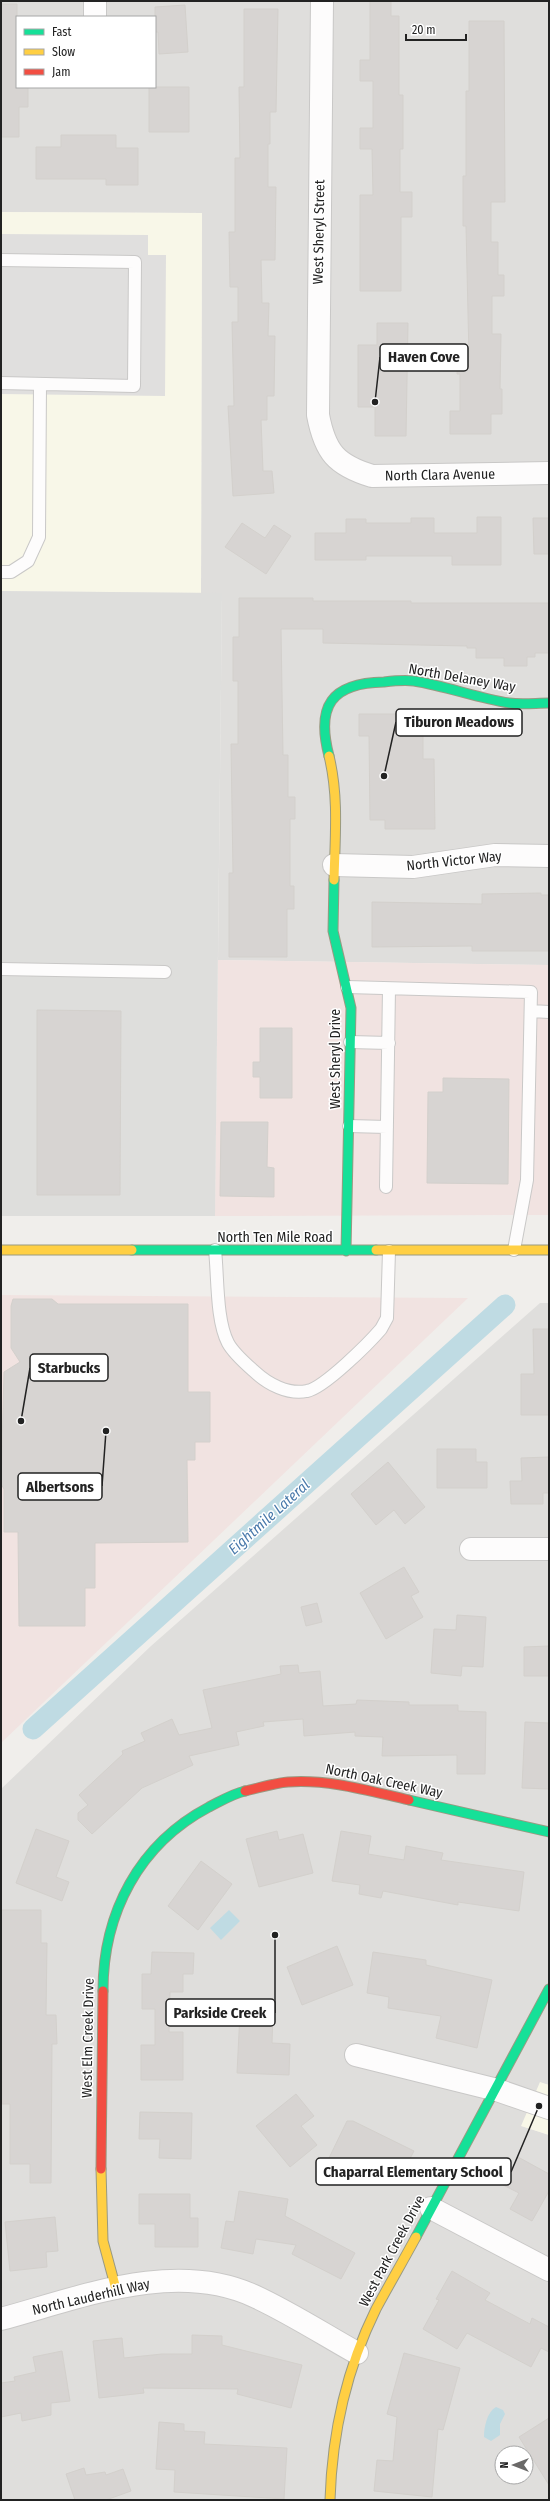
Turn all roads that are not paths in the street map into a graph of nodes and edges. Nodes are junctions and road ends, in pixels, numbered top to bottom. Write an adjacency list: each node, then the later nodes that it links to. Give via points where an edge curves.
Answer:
1 (95, 1): 3 (street)
2 (322, 1): 7 (street, West Sheryl Street, via 318,415 323,438)
3 (95, 16)
4 (1, 260): 6 (lane, via 135,262 134,386)
5 (1, 383): 6 (lane)
6 (40, 384): 9 (lane, via 39,537 28,561 11,572)
7 (336, 459): 8 (street, North Clara Avenue, via 352,470 372,476)
8 (549, 473)
9 (1, 572)
10 (329, 703): 11 (street, North Delaney Way, via 345,688 362,682 413,682 510,703); 13 (street, West Sheryl Drive, via 324,719 324,737 334,777)
11 (549, 704)
12 (549, 856): 13 (street, North Victor Way, via 495,855 413,867)
13 (334, 865): 16 (street, West Sheryl Drive, via 333,931)
14 (1, 969): 15 (lane)
15 (164, 972)
16 (346, 988): 17 (lane); 20 (street, West Sheryl Drive, via 351,1008)
17 (389, 989): 18 (lane, via 531,992); 21 (lane)
18 (530, 1011): 19 (lane); 27 (lane, via 526,1180)
19 (549, 1012)
20 (350, 1042): 21 (lane); 22 (street, West Sheryl Drive)
21 (389, 1043): 23 (lane)
22 (348, 1126): 23 (lane); 29 (street, West Sheryl Drive)
23 (387, 1127): 24 (lane)
24 (386, 1187)
25 (1, 1250): 26 (street, North Ten Mile Road)
26 (215, 1250): 29 (street, North Ten Mile Road); 30 (lane, via 222,1324 228,1344 242,1361 270,1384 290,1391 308,1391 323,1384 381,1330 387,1318)
27 (514, 1250): 28 (street, North Ten Mile Road); 30 (street, North Ten Mile Road)
28 (549, 1250)
29 (346, 1251): 30 (street, North Ten Mile Road)
30 (389, 1251)
31 (471, 1549): 32 (street)
32 (549, 1549)
33 (193, 1816): 34 (street, North Oak Creek Way, via 237,1793 286,1782 311,1781 336,1783); 41 (street, West Elm Creek Drive, via 155,1848 133,1879 115,1912 103,1961 101,2219 103,2241)
34 (549, 1832)
35 (549, 1989): 37 (street, West Park Creek Drive)
36 (356, 2055): 37 (street)
37 (497, 2090): 38 (street); 39 (street, West Park Creek Drive)
38 (549, 2108)
39 (431, 2208): 40 (street); 43 (street, West Park Creek Drive, via 376,2310)
40 (549, 2270)
41 (116, 2289): 42 (street, North Lauderhill Way); 43 (street, North Lauderhill Way, via 162,2281 186,2281 231,2288 253,2295)
42 (1, 2318)
43 (357, 2353): 44 (street, West Park Creek Drive, via 343,2399 334,2445)
44 (330, 2500)

